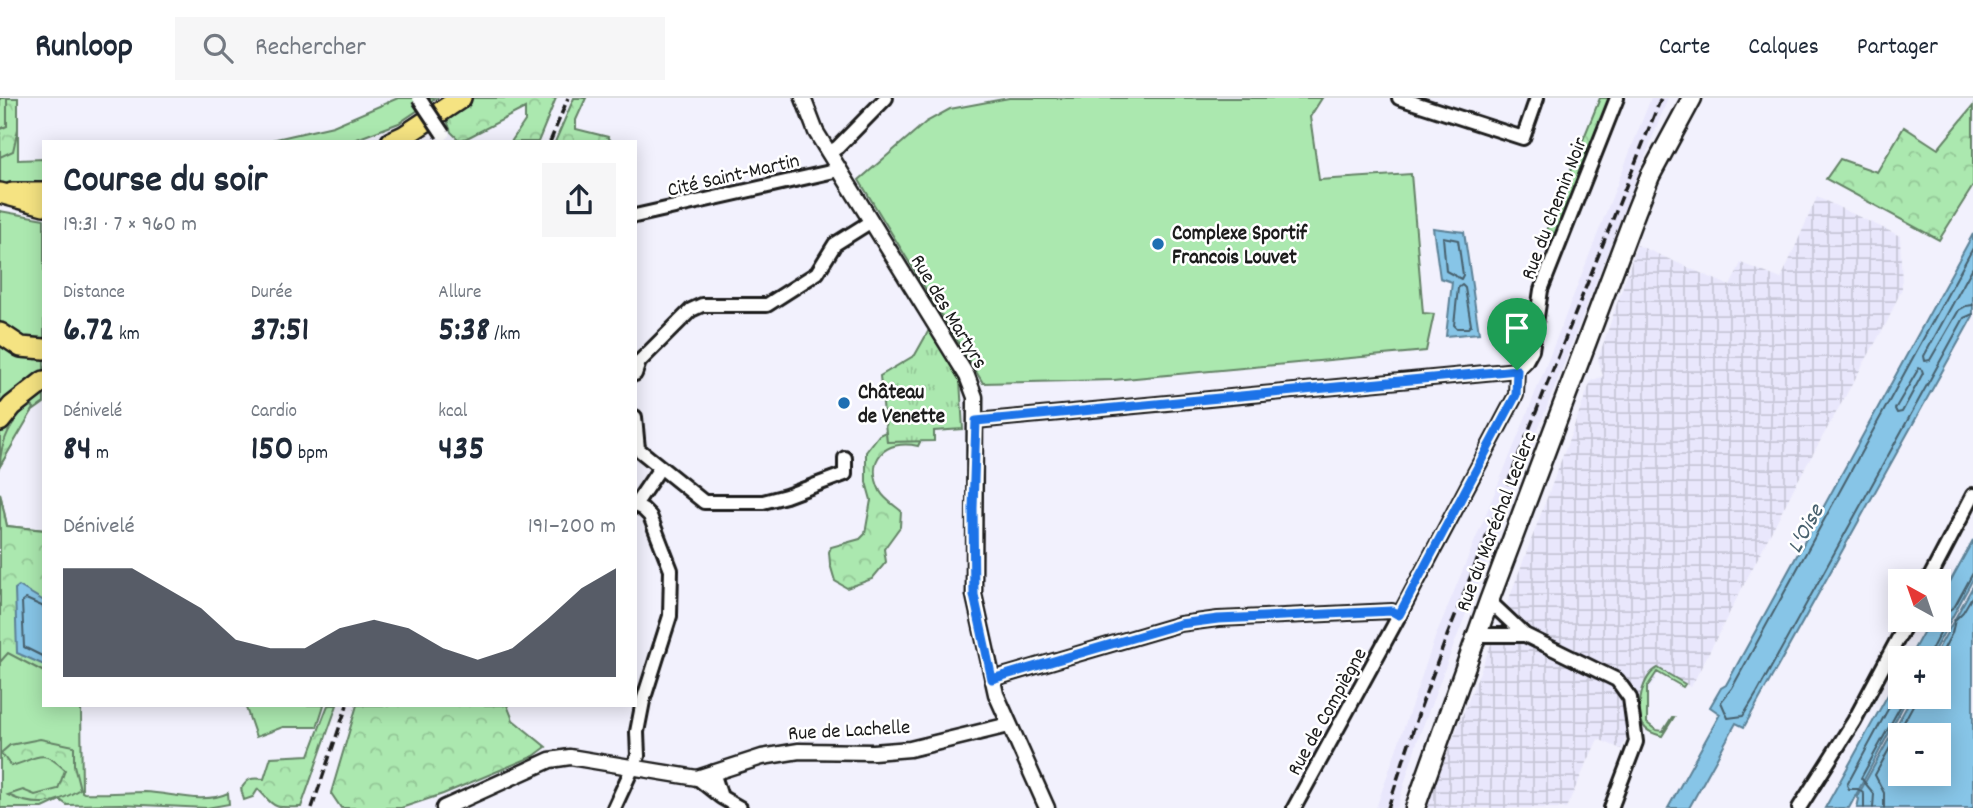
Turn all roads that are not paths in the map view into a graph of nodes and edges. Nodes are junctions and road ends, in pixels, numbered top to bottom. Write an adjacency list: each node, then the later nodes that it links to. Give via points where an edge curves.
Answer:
1 (419, 98): 9 (street, bridge)
2 (461, 98): 10 (main road)
3 (803, 98): 11 (street, Rue des Martyrs)
4 (886, 98): 11 (street)
5 (1399, 98): 6 (street, via 1523,138)
6 (1537, 98)
7 (1617, 98): 21 (street, Rue du Chemin Noir, via 1541,290 1532,350)
8 (1692, 98): 32 (main road, Rue du Maréchal Leclerc, via 1646,187)
9 (446, 138)
10 (395, 140)
11 (829, 153): 12 (street, Rue des Martyrs)
12 (839, 170): 16 (street, Cité Saint-Martin); 17 (street, Rue des Martyrs)
13 (0, 193): 14 (main road); 15 (main road)
14 (42, 193)
15 (42, 204)
16 (637, 216)
17 (870, 222): 20 (street, via 835,244 817,273 767,305 702,305 691,310); 24 (street, Rue des Martyrs, via 967,376 975,397)
18 (0, 332): 19 (main road, via 21,347)
19 (42, 349)
20 (637, 368)
21 (1517, 370): 24 (street); 33 (street, Rue de Compiègne, via 1516,395)
22 (42, 383): 23 (main road)
23 (0, 421)
24 (976, 421): 39 (street, Rue des Martyrs, via 974,595)
25 (637, 438): 27 (street, via 638,449)
26 (845, 458): 27 (street, via 845,474 763,502 704,502)
27 (660, 468): 29 (street)
28 (1973, 495): 31 (street)
29 (637, 502)
30 (637, 506): 41 (street, via 650,516 671,570 670,617 643,701)
31 (1934, 569)
32 (1489, 601): 34 (street); 36 (main road, Rue du Maréchal Leclerc)
33 (1399, 615): 39 (street, via 1392,611 1180,624); 49 (street, Rue de Compiègne)
34 (1510, 621): 37 (street); 38 (street)
35 (1902, 632): 52 (street, via 1854,721)
36 (1477, 635): 37 (street); 50 (main road, Rue du Maréchal Leclerc)
37 (1504, 635): 38 (street)
38 (1525, 635): 51 (street, via 1609,674 1630,698 1636,742)
39 (992, 679): 40 (street, Rue des Martyrs)
40 (1009, 725): 42 (street, Rue de Lachelle, via 910,748 799,751); 48 (street, Rue des Martyrs)
41 (634, 768): 43 (street); 45 (street, via 570,757 550,761); 46 (street)
42 (713, 772): 43 (street, Rue de Lachelle); 44 (street)
43 (694, 778): 44 (street)
44 (721, 797): 47 (street)
45 (444, 808)
46 (614, 808)
47 (740, 808)
48 (1047, 808)
49 (1294, 808)
50 (1415, 808)
51 (1611, 808)
52 (1799, 808)

